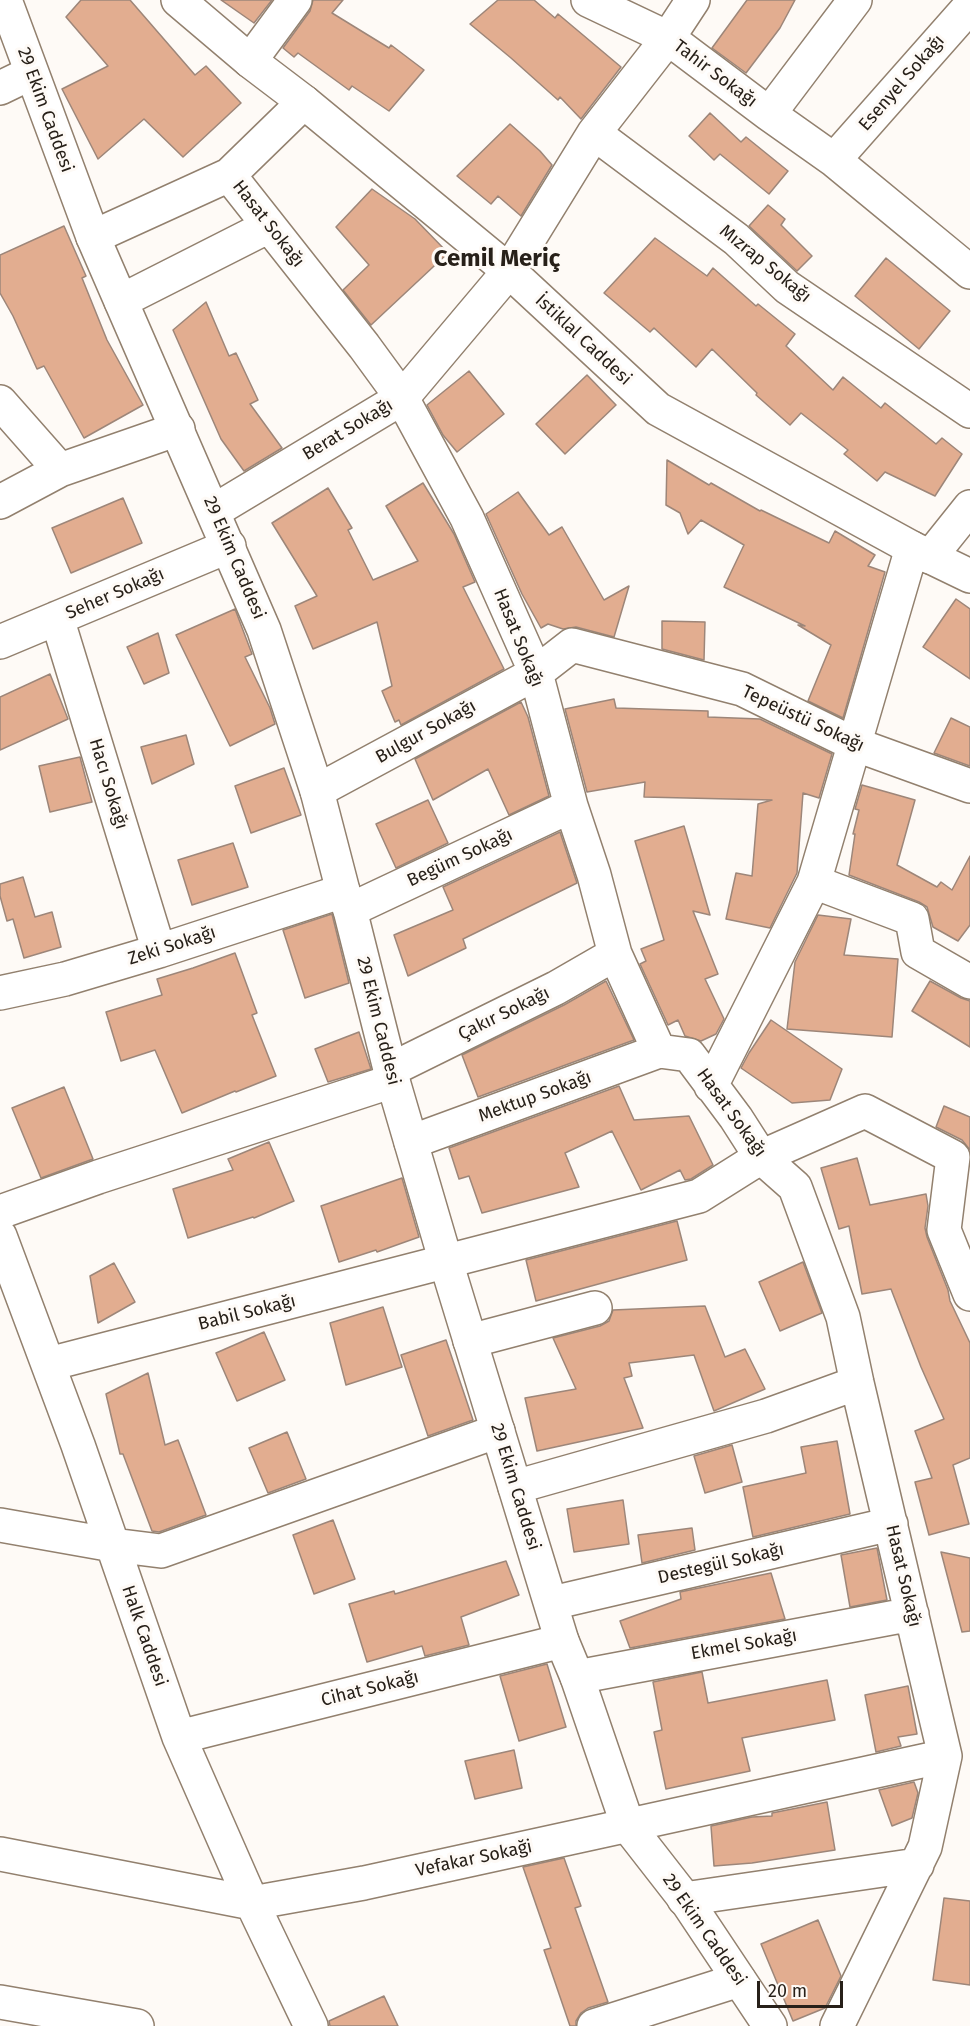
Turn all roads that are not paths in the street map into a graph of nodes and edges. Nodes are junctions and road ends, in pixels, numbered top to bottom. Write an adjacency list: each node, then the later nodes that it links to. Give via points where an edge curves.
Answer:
1 (5, 0): 10 (street, 29 Ekim Caddesi)
2 (178, 0): 9 (street, İstiklal Caddesi)
3 (295, 0): 9 (street)
4 (588, 0): 8 (street, Tahir Sokağı)
5 (693, 0): 8 (street, Berat Sokağı)
6 (855, 0): 13 (street)
7 (970, 6): 15 (street, Esenyel Sokağı)
8 (668, 38): 13 (street, Tahir Sokağı); 14 (street, Berat Sokağı)
9 (250, 61): 12 (street, İstiklal Caddesi)
10 (31, 73): 11 (street); 18 (street, 29 Ekim Caddesi)
11 (0, 88)
12 (304, 102): 16 (street); 19 (street, İstiklal Caddesi)
13 (769, 114): 15 (street, Tahir Sokağı)
14 (594, 133): 19 (street, Berat Sokağı); 24 (street, Mızrap Sokağı, via 736,238 787,286)
15 (834, 160): 20 (street, Tahir Sokağı)
16 (229, 175): 17 (street, Hasat Sokağı); 18 (street)
17 (269, 226): 21 (street); 22 (street, Hasat Sokağı)
18 (93, 237): 21 (street, 29 Ekim Caddesi)
19 (509, 271): 22 (street, Berat Sokağı); 31 (street, İstiklal Caddesi, via 658,410)
20 (970, 272)
21 (121, 301): 25 (street, 29 Ekim Caddesi)
22 (402, 398): 29 (street, Berat Sokağı); 35 (street, Hasat Sokağı, via 467,519)
23 (0, 402): 26 (street)
24 (970, 411)
25 (178, 429): 26 (street); 29 (street, 29 Ekim Caddesi)
26 (60, 470): 27 (street)
27 (0, 502)
28 (970, 507): 31 (street)
29 (214, 511): 30 (street, 29 Ekim Caddesi)
30 (230, 546): 33 (street, Seher Sokağı); 38 (street, 29 Ekim Caddesi, via 264,630)
31 (921, 553): 32 (street, İstiklal Caddesi); 36 (street)
32 (970, 576)
33 (57, 618): 34 (street, Seher Sokağı); 42 (street, Hacı Sokağı)
34 (0, 642)
35 (536, 673): 36 (street, Tepeüstü Sokağı, via 572,645 742,689); 38 (street, Bulgur Sokağı); 39 (street, Hasat Sokağı)
36 (854, 744): 37 (street, Tepeüstü Sokağı); 40 (street)
37 (970, 786)
38 (317, 791): 41 (street, 29 Ekim Caddesi)
39 (571, 806): 41 (street, Begüm Sokağı); 43 (street, Hasat Sokağı)
40 (814, 882): 44 (street, via 912,919 918,952); 48 (street)
41 (346, 900): 42 (street, Zeki Sokağı); 47 (street, 29 Ekim Caddesi)
42 (159, 951): 45 (street, Zeki Sokağı, via 65,979)
43 (615, 954): 46 (street, Hasat Sokağı); 47 (street, Çakır Sokağı)
44 (970, 982)
45 (0, 993)
46 (659, 1052): 48 (street, Hasat Sokağı, via 689,1055); 49 (street, Mektup Sokağı)
47 (392, 1075): 49 (street, 29 Ekim Caddesi); 52 (street, Çakır Sokağı)
48 (711, 1086): 50 (street, Hasat Sokağı)
49 (411, 1142): 54 (street, 29 Ekim Caddesi)
50 (761, 1157): 51 (street, Babil Sokağı, via 865,1111); 54 (street, Babil Sokağı, via 699,1196); 59 (street, Hasat Sokağı, via 795,1187 843,1317)
51 (962, 1161): 55 (street, via 944,1230)
52 (0, 1212)
53 (0, 1236): 58 (street, Halk Caddesi)
54 (446, 1263): 57 (street, 29 Ekim Caddesi); 58 (street, Babil Sokağı)
55 (970, 1294)
56 (595, 1308): 57 (street)
57 (470, 1341): 60 (street, 29 Ekim Caddesi)
58 (48, 1364): 64 (street, Halk Caddesi)
59 (857, 1383): 61 (street, via 766,1416); 62 (street, Hasat Sokağı)
60 (498, 1431): 61 (street, 29 Ekim Caddesi); 64 (street, via 161,1551)
61 (515, 1487): 65 (street, 29 Ekim Caddesi)
62 (891, 1524): 65 (street, Destegül Sokağı); 66 (street, Hasat Sokağı)
63 (0, 1525): 64 (street)
64 (113, 1545): 69 (street, Halk Caddesi)
65 (552, 1603): 67 (street, 29 Ekim Caddesi)
66 (912, 1614): 68 (street, Ekmel Sokağı); 70 (street, Hasat Sokağı)
67 (562, 1641): 68 (street, 29 Ekim Caddesi); 69 (street, Cihat Sokağı)
68 (577, 1677): 71 (street, 29 Ekim Caddesi)
69 (179, 1737): 75 (street, Halk Caddesi)
70 (945, 1756): 71 (street, Vefakar Sokaği); 73 (street, Hasat Sokağı, via 926,1847)
71 (628, 1826): 74 (street, 29 Ekim Caddesi); 75 (street, Vefakar Sokaği)
72 (0, 1854): 75 (street, Vefakar Sokaği)
73 (917, 1864): 74 (street); 82 (street, Hasat Sokağı)
74 (684, 1899): 76 (street, 29 Ekim Caddesi)
75 (252, 1903): 79 (street, Halk Caddesi)
76 (739, 1980): 80 (street); 81 (street, 29 Ekim Caddesi)
77 (0, 2002): 78 (street)
78 (137, 2026)
79 (311, 2026)
80 (594, 2026)
81 (770, 2026)
82 (837, 2026)

